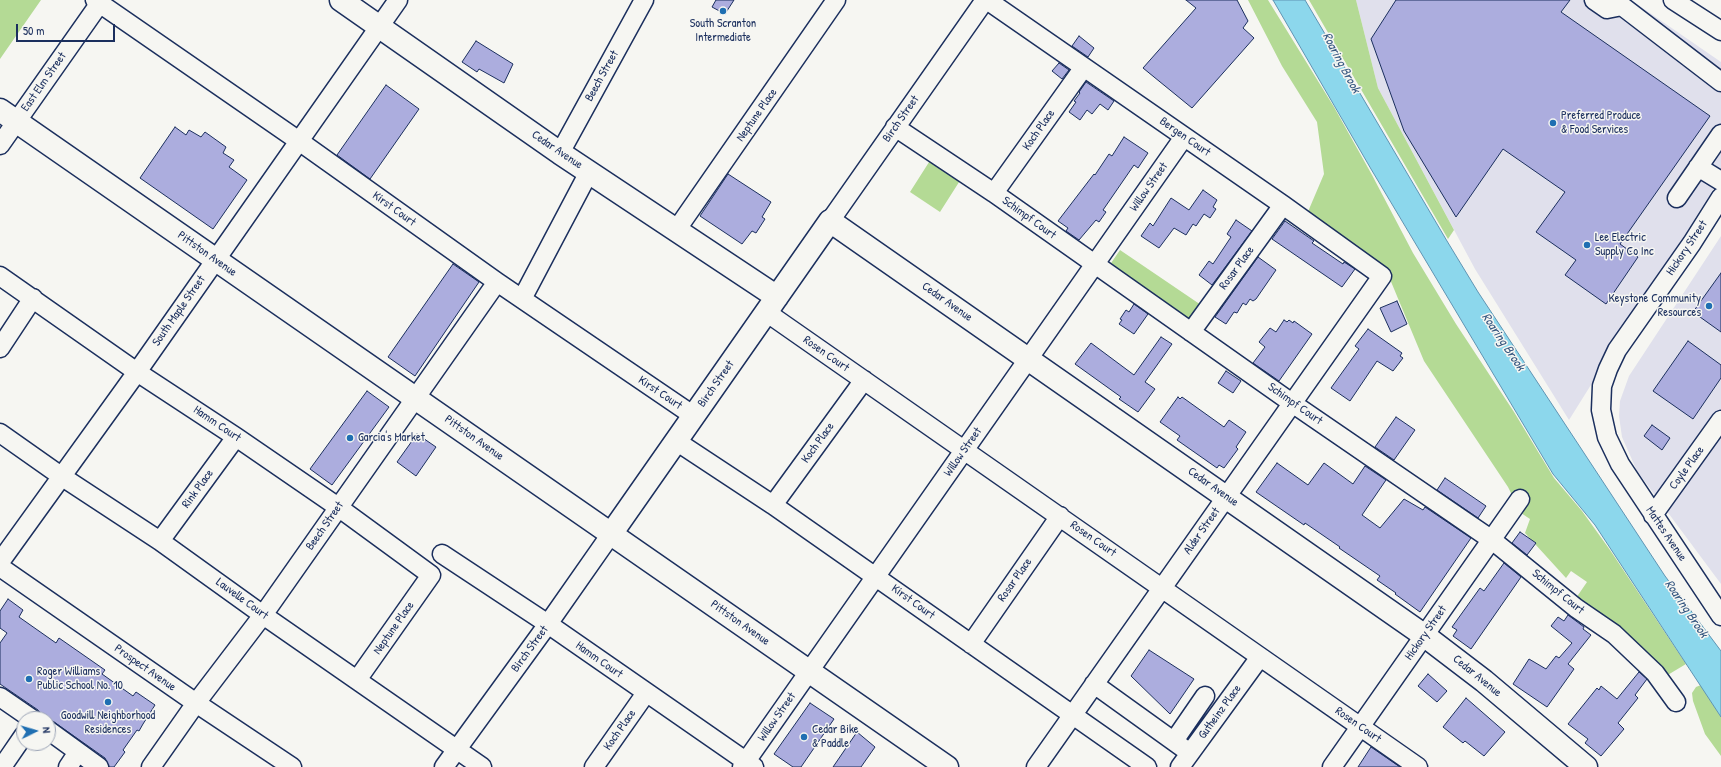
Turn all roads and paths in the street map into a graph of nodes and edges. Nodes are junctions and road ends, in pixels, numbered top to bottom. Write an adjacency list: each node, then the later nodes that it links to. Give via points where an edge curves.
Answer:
1 (341, 0): 10 (main road, Cedar Avenue)
2 (398, 0): 10 (street, South Maple Street)
3 (644, 0): 20 (street, Beech Street)
4 (836, 0): 29 (street, Neptune Place)
5 (986, 0): 12 (street, Bergen Court); 15 (street, Birch Street)
6 (1594, 0): 9 (street, via 1607,9)
7 (1673, 0): 11 (street)
8 (99, 1): 14 (street, East Elm Street); 18 (street, Kirst Court)
9 (1624, 3): 13 (street)
10 (379, 27): 18 (street, South Maple Street); 20 (main road, Cedar Avenue)
11 (1721, 31)
12 (1084, 67): 17 (street, Bergen Court); 24 (street, Koch Place)
13 (1721, 82)
14 (8, 116): 19 (street, East Elm Street); 30 (main road, Pittston Avenue)
15 (896, 127): 24 (street, Schimpf Court); 28 (street, Birch Street)
16 (1721, 134): 21 (street)
17 (1184, 137): 27 (street, Bergen Court); 31 (street, Willow Street)
18 (299, 141): 30 (street, South Maple Street); 34 (street, Kirst Court)
19 (0, 145)
20 (560, 153): 22 (main road, Cedar Avenue)
21 (1698, 167): 23 (street); 26 (street)
22 (589, 172): 29 (main road, Cedar Avenue); 36 (street)
23 (1721, 181)
24 (994, 193): 31 (street, Schimpf Court)
25 (1721, 197): 51 (street, Hickory Street, via 1617,350 1608,369 1602,386 1601,410 1607,437)
26 (1678, 198)
27 (1283, 205): 33 (street, Bergen Court); 38 (street, Rosar Place)
28 (830, 221): 37 (main road, Birch Street); 40 (main road, Cedar Avenue)
29 (677, 229): 37 (main road, Cedar Avenue)
30 (216, 259): 41 (street, South Maple Street); 43 (main road, Pittston Avenue)
31 (1094, 264): 38 (street, Schimpf Court); 40 (street, Willow Street)
32 (0, 276): 35 (street, Hamm Court)
33 (1382, 276): 44 (street, Alder Street)
34 (497, 282): 36 (street, Kirst Court); 43 (street, Beech Street)
35 (34, 298): 39 (street); 41 (street, Hamm Court)
36 (522, 299): 45 (street, Kirst Court)
37 (772, 305): 42 (street, Rosen Court); 45 (main road, Birch Street)
38 (1191, 332): 44 (street, Schimpf Court)
39 (0, 348)
40 (1028, 358): 50 (street, Willow Street); 53 (main road, Cedar Avenue)
41 (137, 372): 48 (street, Hamm Court); 52 (street, South Maple Street)
42 (864, 380): 50 (street, Rosen Court); 55 (street, Koch Place)
43 (415, 398): 56 (street, Beech Street); 59 (main road, Pittston Avenue)
44 (1292, 403): 53 (street, Alder Street); 60 (street, Schimpf Court)
45 (694, 416): 49 (main road, Birch Street)
46 (1721, 420): 57 (street, Coyle Place)
47 (0, 433): 52 (street, Lauvelle Court)
48 (236, 437): 56 (street, Hamm Court); 61 (street, Rink Place)
49 (676, 441): 55 (street, Kirst Court); 59 (main road, Birch Street)
50 (964, 450): 58 (street, Rosen Court); 66 (street, Willow Street)
51 (1613, 450): 57 (street, Mattes Avenue)
52 (61, 476): 61 (street, Lauvelle Court); 63 (street, South Maple Street)
53 (1226, 496): 67 (street, Alder Street); 71 (main road, Cedar Avenue)
54 (1520, 499): 60 (street, Hickory Street)
55 (773, 505): 66 (street, Kirst Court)
56 (338, 507): 65 (street, Hamm Court); 69 (street, Beech Street)
57 (1653, 515): 68 (street, Mattes Avenue)
58 (1060, 516): 67 (street, Rosen Court); 72 (street, Rosar Place)
59 (611, 534): 70 (street, Birch Street); 74 (main road, Pittston Avenue)
60 (1492, 540): 71 (street, Hickory Street); 80 (street, Schimpf Court, via 1576,608 1620,639 1655,673)
61 (160, 541): 69 (street, Lauvelle Court)
62 (442, 554): 70 (street, Hamm Court)
63 (0, 562)
64 (0, 567): 81 (street, Prospect Avenue)
65 (431, 576): 75 (street, Neptune Place)
66 (876, 576): 72 (street, Kirst Court); 74 (street, Willow Street)
67 (1162, 588): 73 (street, Rosen Court); 76 (street, Alder Street)
68 (1720, 611)
69 (262, 615): 75 (street, Lauvelle Court); 81 (street, Beech Street)
70 (548, 624): 77 (street, Hamm Court); 88 (street, Birch Street)
71 (1425, 636): 84 (street, Hickory Street); 105 (main road, Cedar Avenue, via 1478,676)
72 (971, 644): 83 (street, Kirst Court)
73 (1260, 657): 84 (street, Rosen Court); 90 (street, Gutheinz Place)
74 (809, 671): 92 (street, Willow Street); 100 (main road, Pittston Avenue)
75 (357, 680): 88 (street, Lauvelle Court)
76 (1094, 684): 83 (street, Alder Street); 86 (street)
77 (646, 693): 92 (street, Hamm Court); 99 (street, Koch Place)
78 (1205, 696): 86 (street)
79 (0, 697): 82 (street)
80 (1676, 702)
81 (196, 703): 95 (street, Beech Street); 96 (street, Prospect Avenue)
82 (20, 711)
83 (1073, 714): 101 (street, Alder Street); 102 (street, Kirst Court)
84 (1361, 727): 103 (street, Hickory Street); 104 (street, Rosen Court)
85 (56, 736): 89 (street)
86 (1174, 741): 90 (street)
87 (16, 748): 91 (street)
88 (456, 750): 97 (street, Birch Street); 98 (street, Lauvelle Court)
89 (78, 752): 93 (street); 94 (street)
90 (1185, 760)
91 (7, 762)
92 (747, 765)
93 (68, 767)
94 (100, 767)
95 (151, 767)
96 (292, 767)
97 (444, 767)
98 (482, 767)
99 (594, 767)
100 (947, 767)
101 (1036, 767)
102 (1147, 767)
103 (1332, 767)
104 (1418, 767)
105 (1586, 767)

